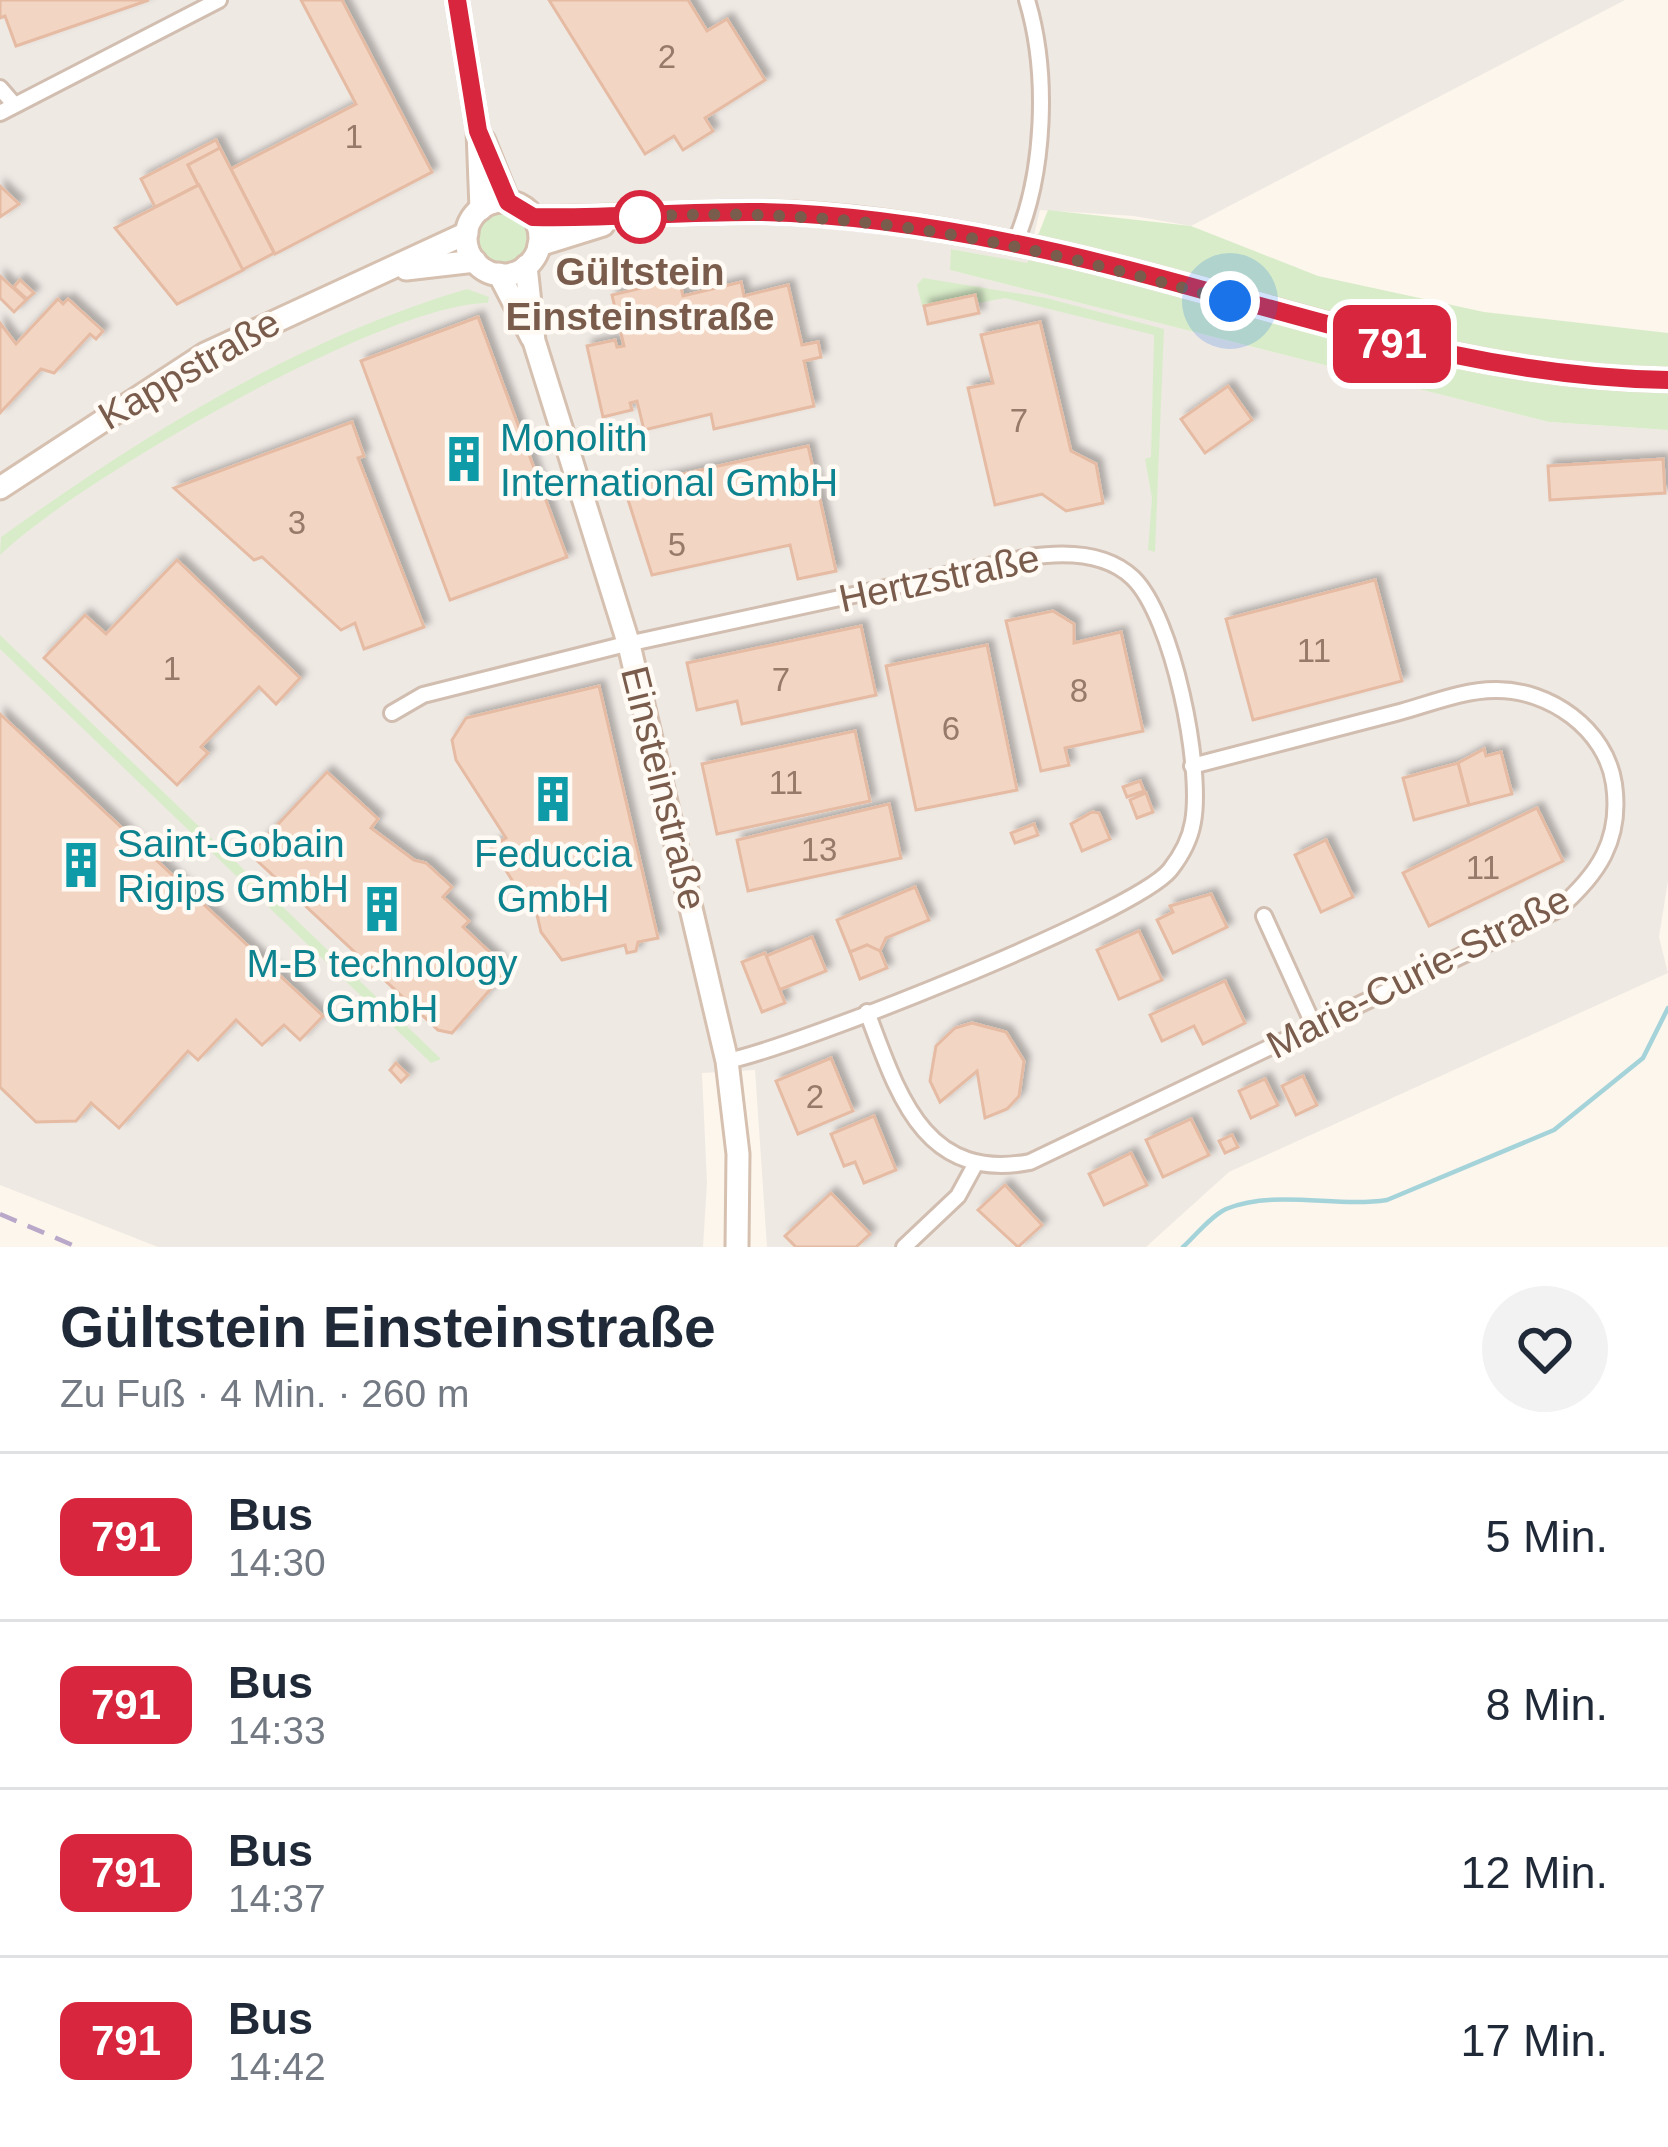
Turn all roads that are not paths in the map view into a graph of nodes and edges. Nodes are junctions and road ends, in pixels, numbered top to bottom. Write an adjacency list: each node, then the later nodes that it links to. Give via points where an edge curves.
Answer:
1 (219, 0): 5 (street)
2 (457, 0): 7 (street)
3 (1027, 0): 13 (street, via 1041,74 1030,209)
4 (0, 88): 5 (street)
5 (14, 103): 6 (street)
6 (0, 113)
7 (478, 131): 8 (street); 9 (street)
8 (508, 202): 9 (street); 10 (street)
9 (481, 208): 12 (street)
10 (533, 217): 11 (street); 14 (street)
11 (626, 218): 13 (street, via 788,213); 14 (street)
12 (467, 233): 15 (street); 17 (street, Kappstraße)
13 (1015, 243): 20 (street, via 1455,358)
14 (539, 245): 16 (street)
15 (475, 261): 17 (street, Kappstraße); 18 (street)
16 (526, 266): 18 (street); 19 (street, Einsteinstraße)
17 (388, 270): 21 (street, Kappstraße, via 205,355)
18 (500, 274): 19 (street, Einsteinstraße)
19 (534, 341): 22 (street, Einsteinstraße)
20 (1668, 380)
21 (0, 488)
22 (629, 645): 23 (street, Hertzstraße, via 423,695); 24 (street, Hertzstraße, via 1029,557 1078,554 1124,570 1156,608); 28 (street, Einsteinstraße)
23 (392, 713)
24 (1192, 766): 26 (street, Hertzstraße, via 1190,836 1156,885); 27 (street, Marie-Curie-Straße, via 1494,690 1570,715 1606,756 1616,813 1604,862 1589,883 1557,910)
25 (1264, 916): 27 (street)
26 (867, 1012): 28 (street, Hertzstraße); 29 (street, via 912,1119)
27 (1314, 1026): 29 (street, Marie-Curie-Straße, via 1046,1158)
28 (727, 1061): 30 (street, Einsteinstraße)
29 (976, 1163): 31 (street, via 958,1196)
30 (737, 1247)
31 (904, 1247)

